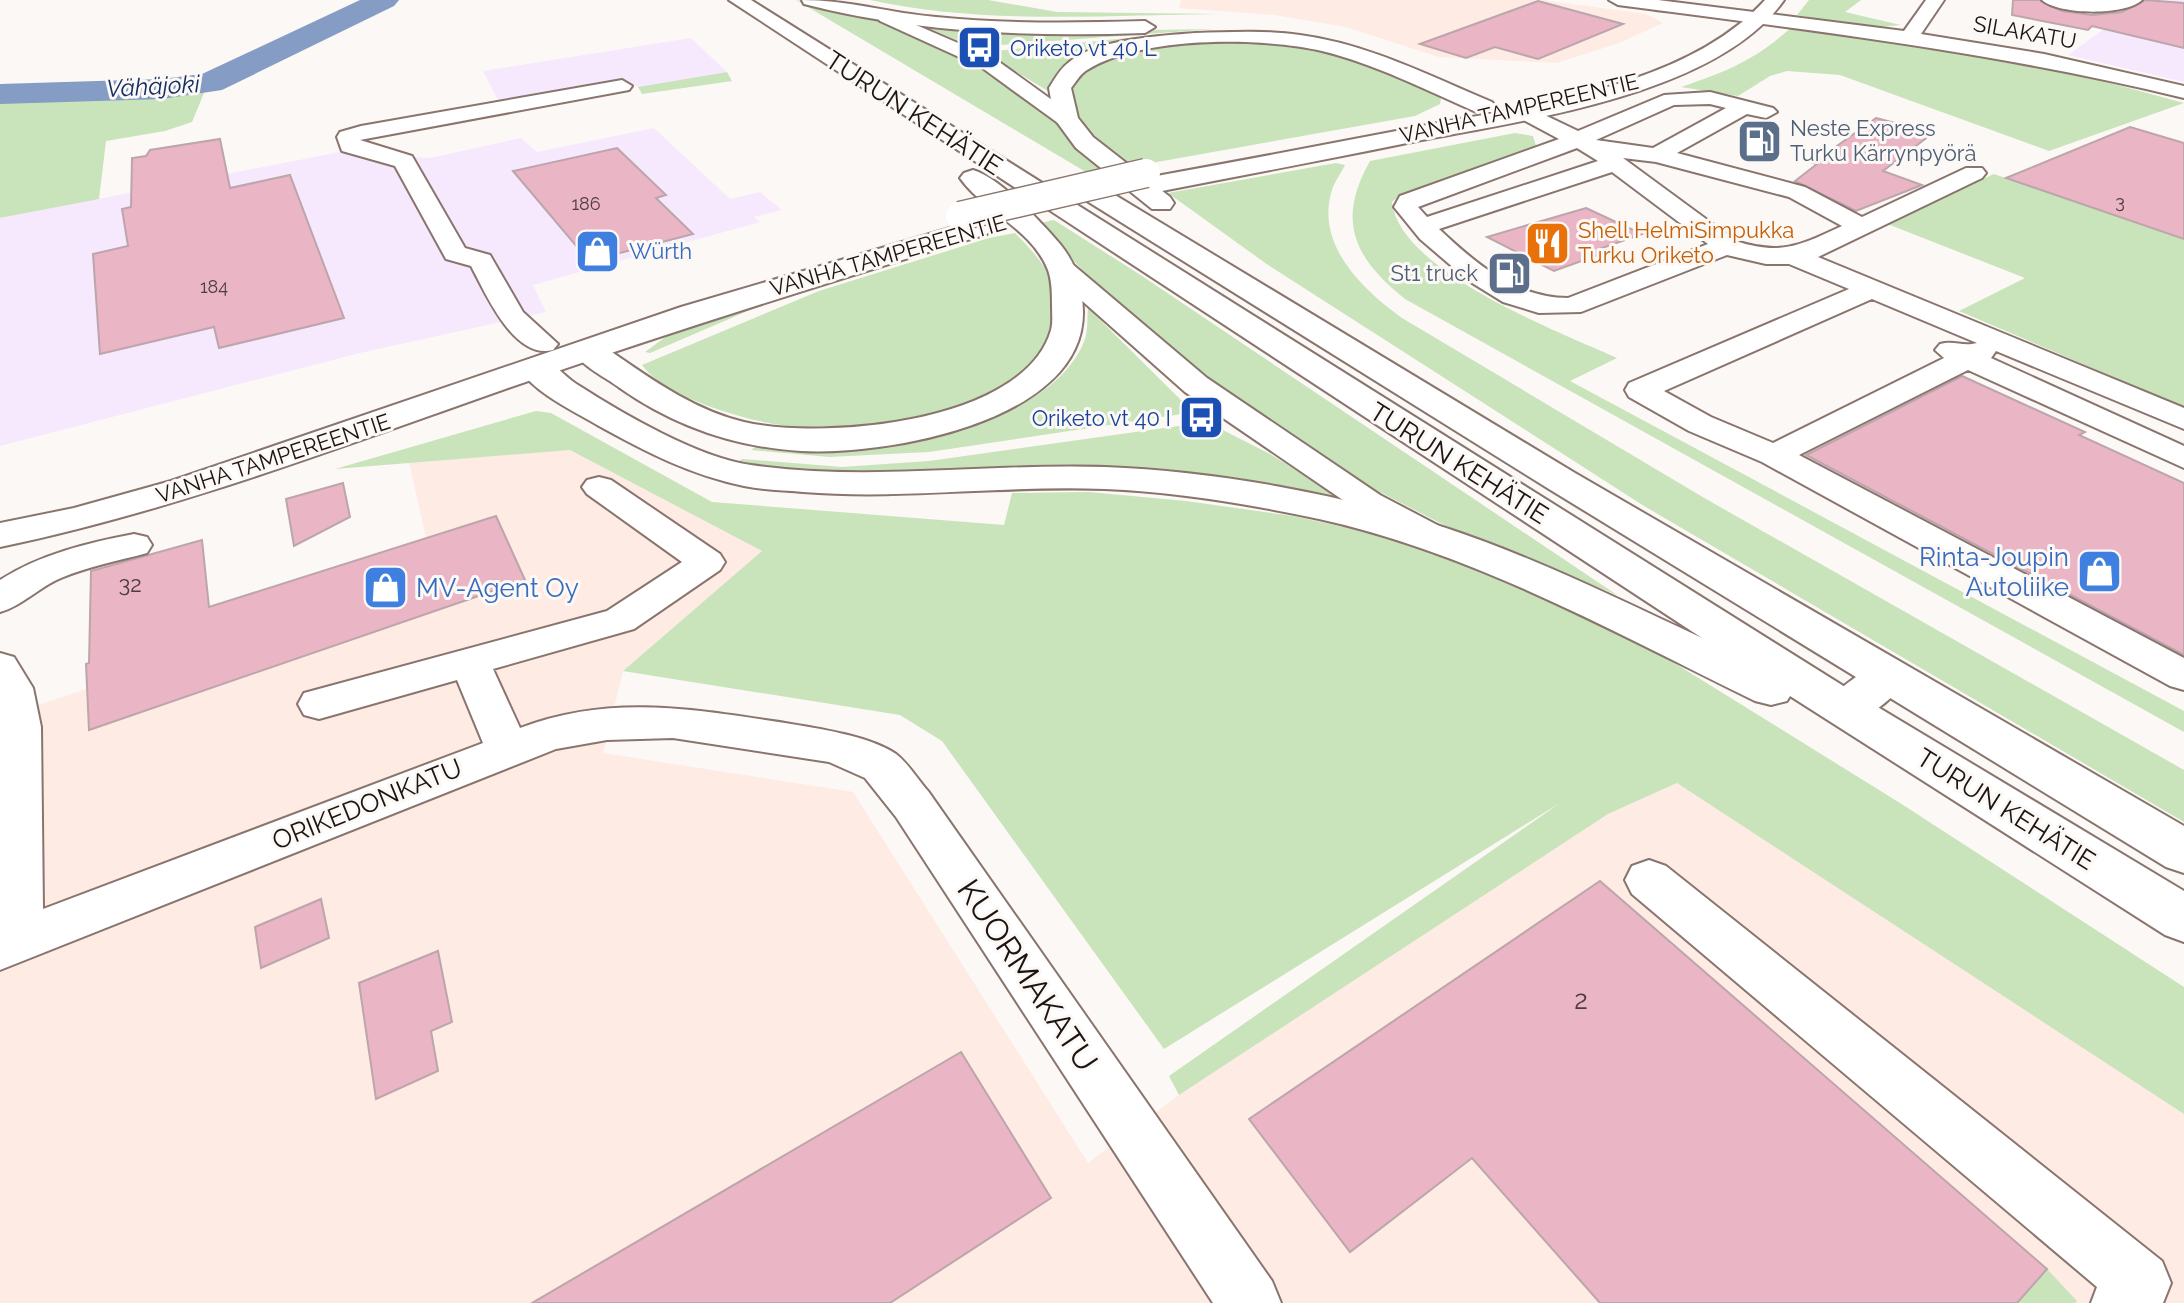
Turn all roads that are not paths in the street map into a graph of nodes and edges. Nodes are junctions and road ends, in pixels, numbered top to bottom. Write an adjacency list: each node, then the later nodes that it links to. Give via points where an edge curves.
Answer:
1 (738, 0): 15 (main road, TURUN KEHÄTIE)
2 (776, 0): 13 (main road, TURUN KEHÄTIE)
3 (811, 0): 10 (main road)
4 (1618, 0): 9 (street, SILAKATU)
5 (1775, 0): 9 (main road, VANHA TAMPEREENTIE)
6 (1935, 0): 11 (street)
7 (2051, 0): 8 (street, via 2101,5)
8 (2133, 0)
9 (1747, 11): 11 (street, SILAKATU); 17 (main road, VANHA TAMPEREENTIE, via 1665,56)
10 (886, 17): 17 (main road, via 1022,28 1208,25 1298,30 1356,43); 19 (street, via 988,63)
11 (1915, 29): 14 (street, SILAKATU)
12 (622, 86): 35 (street, via 348,137 350,146 404,161 455,253 481,261)
13 (925, 91)
14 (2184, 92)
15 (885, 94): 30 (main road, via 946,157 994,195); 50 (main road, TURUN KEHÄTIE)
16 (2184, 99): 18 (street)
17 (1504, 101): 19 (main road, via 1326,46 1221,36 1140,44 1087,61 1063,85); 20 (street); 24 (main road, VANHA TAMPEREENTIE); 24 (main road, VANHA TAMPEREENTIE)
18 (2161, 107)
19 (1066, 118): 32 (main road, via 1110,165 1196,228)
20 (1595, 151): 21 (street); 21 (street, via 1671,99 1710,98 1756,109); 26 (street); 26 (street, via 1409,201 1406,207); 28 (street)
21 (1657, 155): 27 (street, via 1797,192)
22 (1047, 166): 32 (main road, TURUN KEHÄTIE)
23 (1974, 173): 27 (street)
24 (1154, 178): 25 (main road, VANHA TAMPEREENTIE)
25 (969, 222): 34 (main road, VANHA TAMPEREENTIE); 35 (main road, VANHA TAMPEREENTIE, via 784,267)
26 (1424, 226): 28 (street, via 1461,264 1524,301 1545,307 1571,306)
27 (1862, 227): 29 (street)
28 (1727, 246): 29 (street, via 1759,258)
29 (1793, 256): 31 (street)
30 (1062, 269): 34 (main road, via 1070,320 1048,366 1007,397 907,432 807,440 720,426 646,393); 42 (street, via 1196,385 1368,502)
31 (1858, 296): 33 (street); 36 (street); 39 (street, via 1640,390 1700,424)
32 (1293, 317): 47 (main road, TURUN KEHÄTIE)
33 (1999, 342): 36 (street); 37 (street)
34 (589, 351): 35 (main road, VANHA TAMPEREENTIE)
35 (539, 356): 41 (main road, VANHA TAMPEREENTIE, via 184,489); 42 (main road, via 565,392 663,447 747,476 844,484 1051,478 1166,482 1326,509)
36 (1968, 358): 38 (street); 39 (street)
37 (2184, 419)
38 (2177, 447)
39 (1774, 455): 48 (street)
40 (599, 487): 45 (street, via 707,562 620,620)
41 (0, 534)
42 (1432, 537): 53 (main road, via 1623,617)
43 (134, 545): 44 (street, via 67,562)
44 (0, 599)
45 (470, 662): 49 (street); 52 (street)
46 (0, 667): 54 (street, via 12,688 20,727)
47 (1888, 676): 50 (street); 55 (main road, TURUN KEHÄTIE)
48 (2184, 676)
49 (319, 704)
50 (1845, 709): 53 (main road, TURUN KEHÄTIE)
51 (746, 732): 52 (street, ORIKEDONKATU, via 635,722 582,727); 59 (street, KUORMAKATU, via 835,747 881,766 893,779)
52 (507, 749): 58 (street, ORIKEDONKATU)
53 (1930, 762): 57 (main road, TURUN KEHÄTIE)
54 (10, 810): 58 (street)
55 (2184, 852)
56 (1649, 880): 60 (street, via 2140,1283)
57 (2184, 919)
58 (9, 945)
59 (1250, 1303)
60 (2122, 1303)

